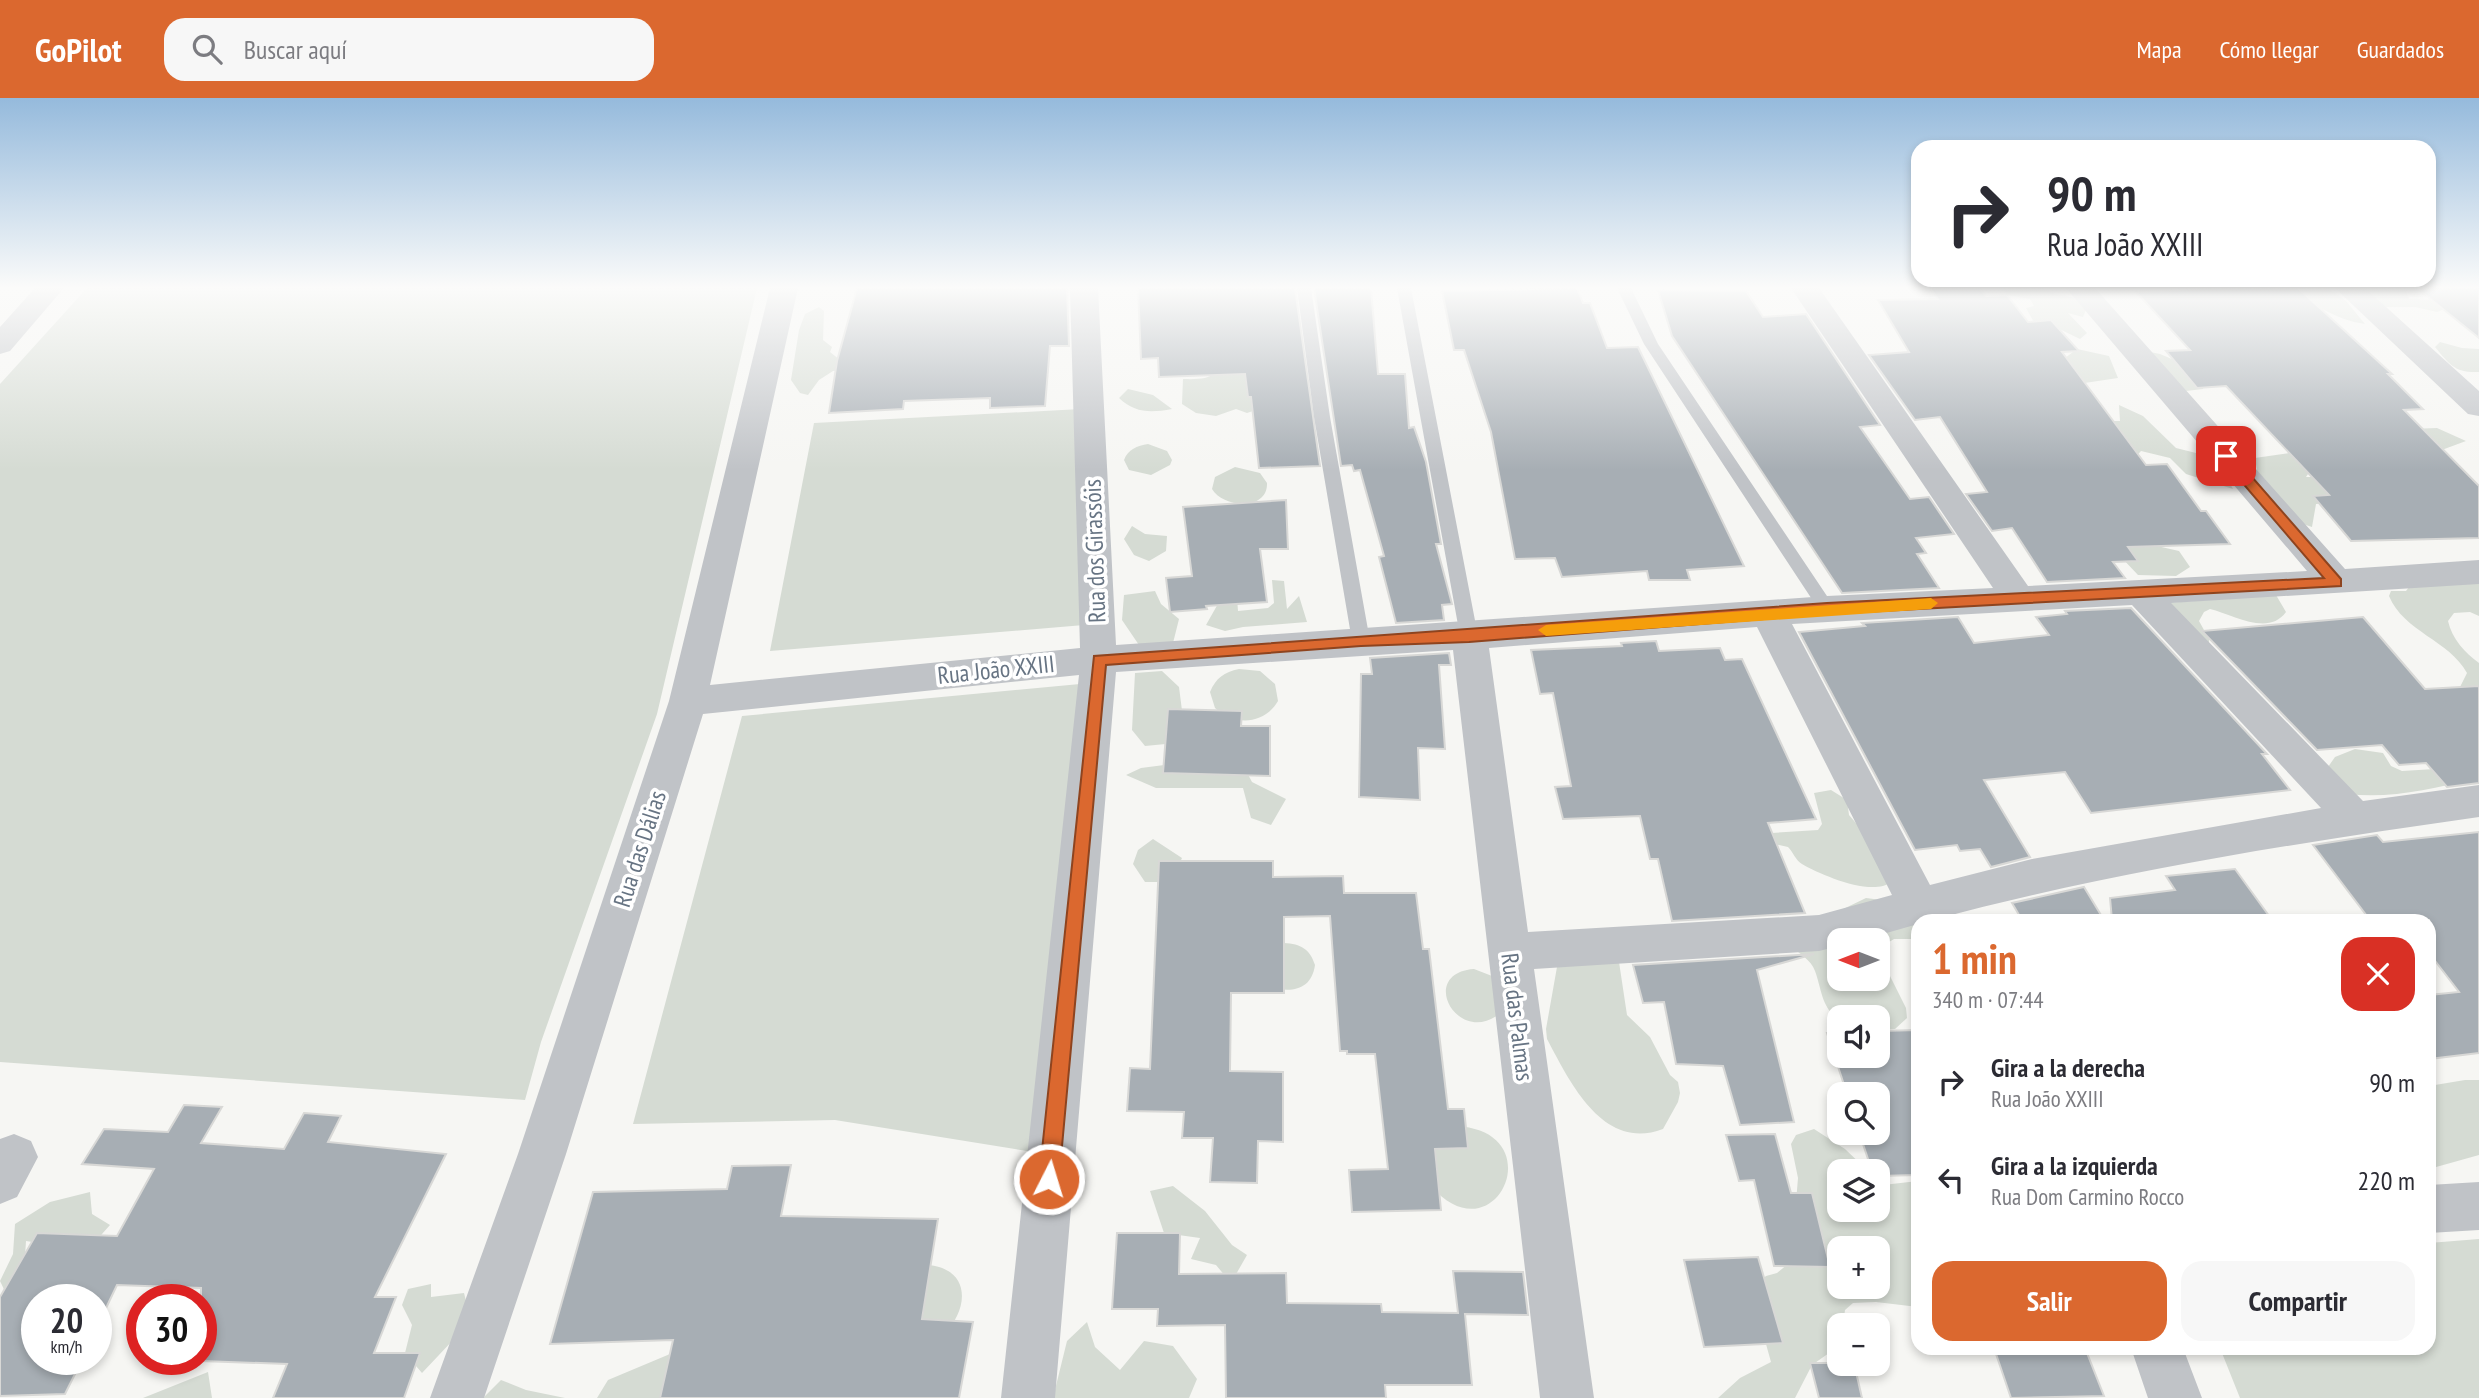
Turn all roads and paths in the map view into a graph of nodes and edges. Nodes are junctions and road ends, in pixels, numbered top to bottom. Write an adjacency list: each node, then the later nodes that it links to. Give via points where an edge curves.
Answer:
1 (770, 349): 19 (street, Rua das Dálias)
2 (1086, 349): 18 (street, Rua dos Girassóis)
3 (1312, 349): 17 (lane)
4 (1415, 349): 16 (lane)
5 (1654, 349): 14 (lane)
6 (1847, 349): 13 (street)
7 (2133, 349): 11 (street)
8 (2415, 349): 9 (street)
9 (2479, 407)
10 (2479, 572): 11 (street, Rua João XXIII)
11 (2336, 582): 12 (street, Rua João XXIII)
12 (2141, 593): 13 (street, Rua João XXIII); 21 (street)
13 (2019, 599): 14 (street, Rua João XXIII)
14 (1827, 609): 15 (street, Rua João XXIII)
15 (1768, 613): 16 (street, Rua João XXIII); 22 (street)
16 (1469, 636): 17 (street, Rua João XXIII); 24 (street, Rua das Palmas)
17 (1361, 641): 18 (street, Rua João XXIII)
18 (1099, 660): 19 (street, Rua João XXIII); 29 (street, Rua dos Girassóis)
19 (688, 701): 28 (street, Rua das Dálias)
20 (2479, 801): 21 (street)
21 (2354, 818): 23 (street, via 2032,876)
22 (1919, 906): 23 (street); 24 (street, via 1819,933)
23 (1978, 906)
24 (1508, 952): 30 (street, Rua das Palmas)
25 (2479, 1206): 26 (street)
26 (2436, 1209)
27 (2160, 1355): 31 (street)
28 (457, 1398)
29 (1028, 1398)
30 (1567, 1398)
31 (2175, 1398)

